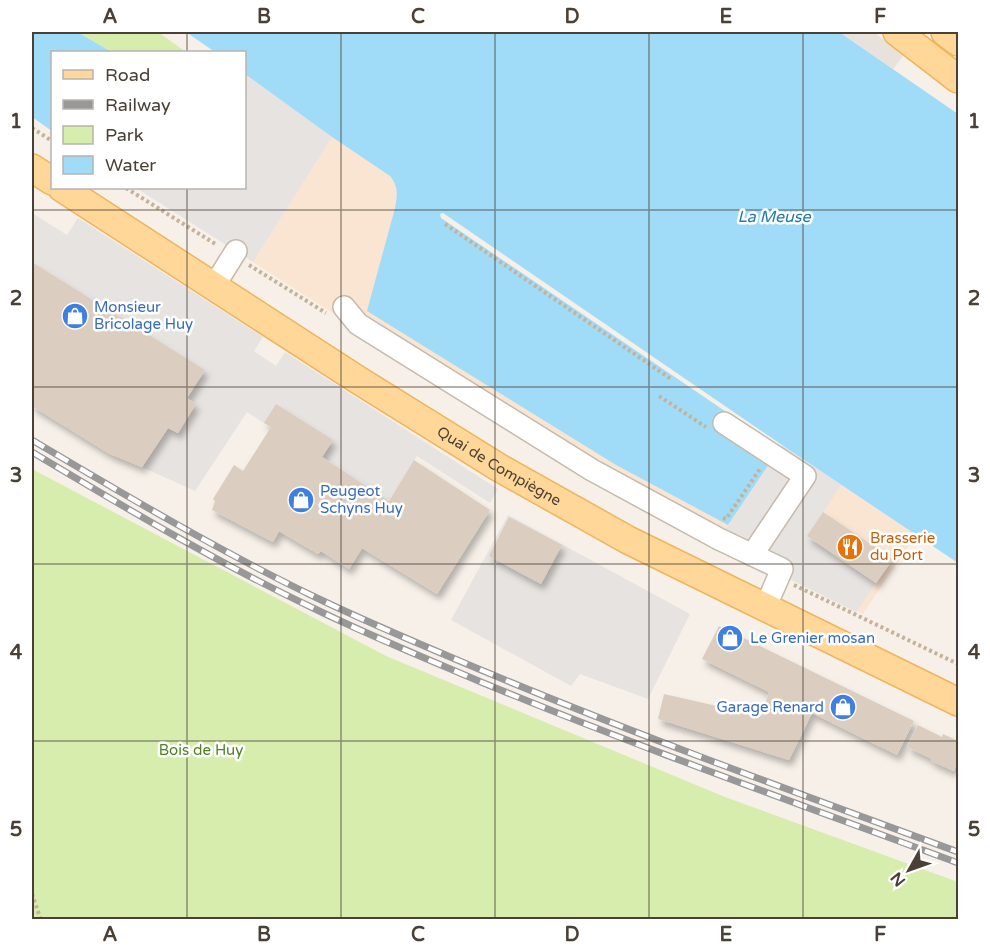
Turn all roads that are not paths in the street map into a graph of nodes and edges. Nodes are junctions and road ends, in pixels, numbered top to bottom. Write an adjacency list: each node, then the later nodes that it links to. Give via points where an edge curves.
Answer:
1 (897, 32): 3 (main road)
2 (951, 35): 3 (lane)
3 (933, 60): 4 (main road)
4 (958, 80)
5 (32, 168): 6 (main road)
6 (51, 180)
7 (64, 189): 9 (main road, Quai de Compiègne)
8 (236, 251): 9 (lane)
9 (214, 286): 13 (main road, Quai de Compiègne, via 498,467 628,540)
10 (344, 307): 12 (lane, via 358,324 592,470)
11 (715, 425): 12 (lane, via 806,476)
12 (752, 555): 13 (lane, via 782,569)
13 (765, 608): 14 (main road, Quai de Compiègne)
14 (958, 702)

